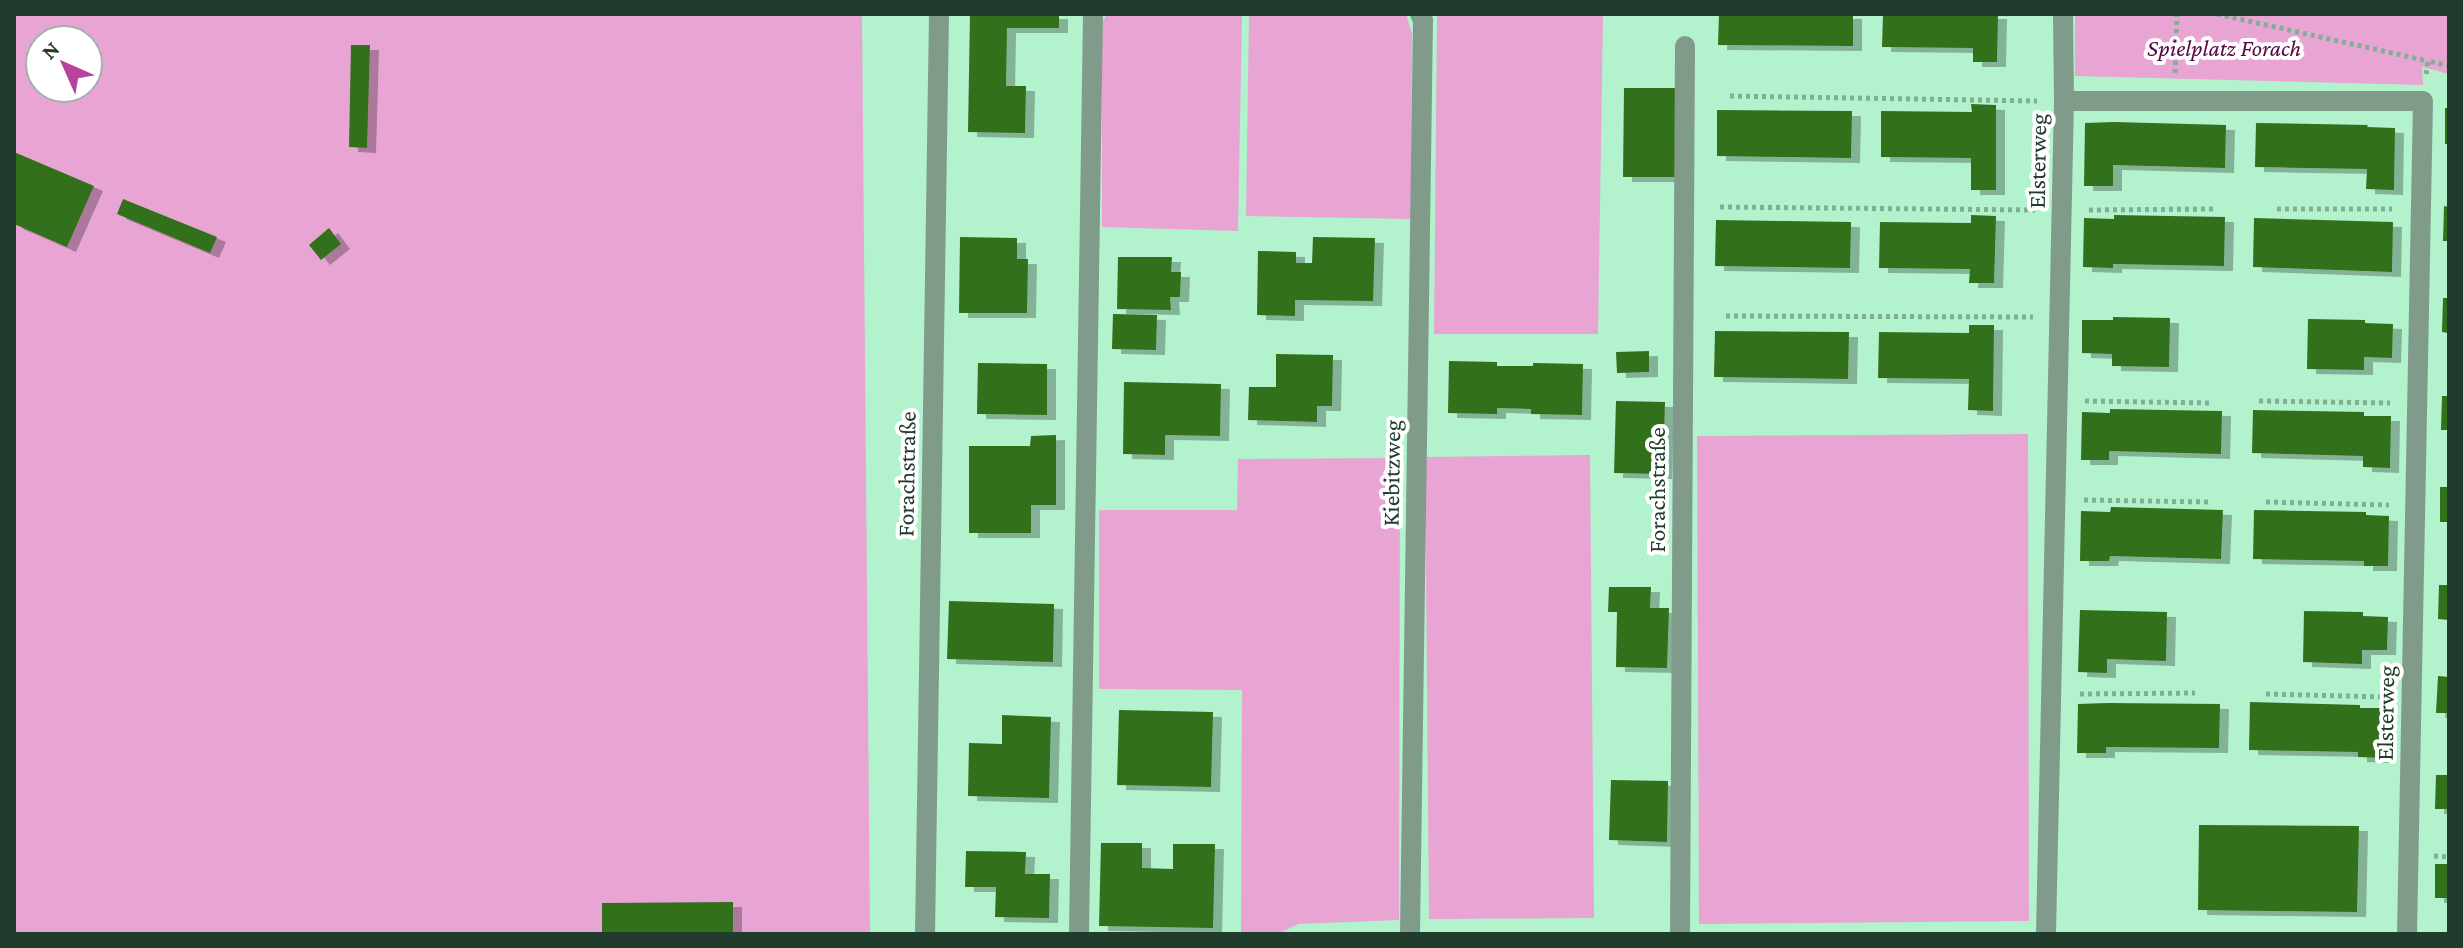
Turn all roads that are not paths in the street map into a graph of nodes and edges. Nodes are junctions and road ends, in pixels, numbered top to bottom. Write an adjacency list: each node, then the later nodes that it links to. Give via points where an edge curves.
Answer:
1 (939, 14): 7 (street, Forachstraße)
2 (1093, 14): 8 (street)
3 (1420, 14): 9 (street, Kiebitzweg)
4 (2063, 14): 6 (street)
5 (1685, 46): 10 (street, Forachstraße)
6 (2064, 101): 11 (street, Elsterweg); 12 (street, Elsterweg, via 2423,101)
7 (925, 934)
8 (1079, 934)
9 (1410, 934)
10 (1680, 934)
11 (2046, 934)
12 (2407, 934)

